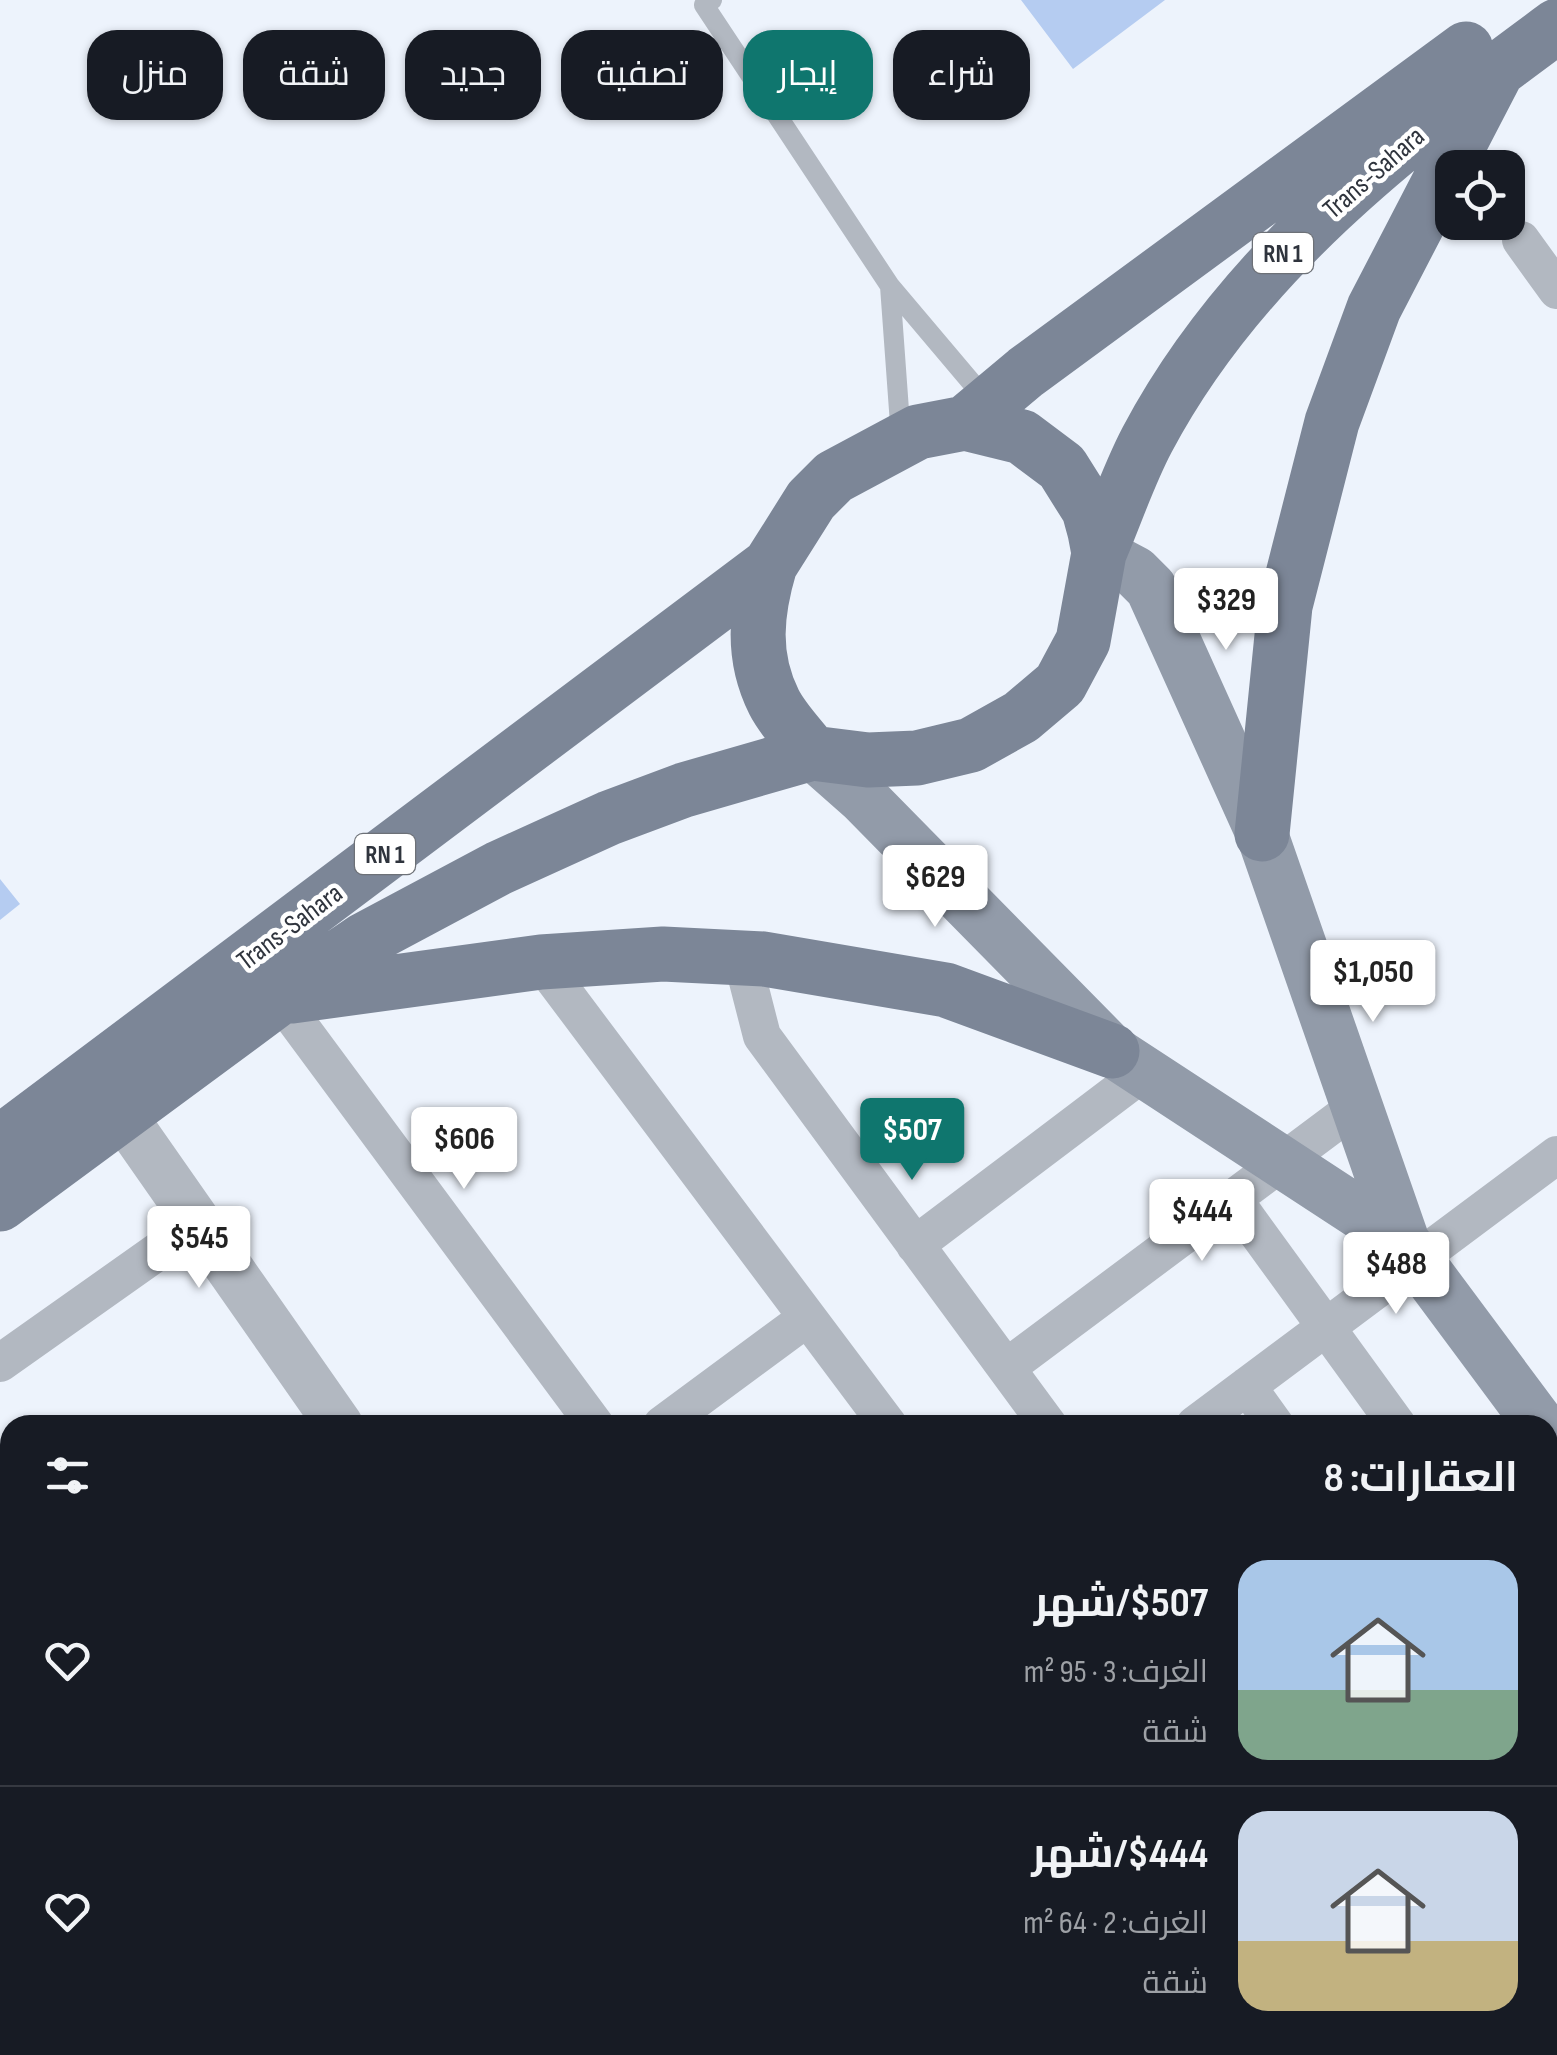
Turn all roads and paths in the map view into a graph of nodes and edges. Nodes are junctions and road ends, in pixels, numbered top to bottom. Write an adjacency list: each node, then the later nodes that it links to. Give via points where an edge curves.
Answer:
1 (712, 0): 6 (lane, via 704,5)
2 (1532, 0): 8 (main road, Trans-Sahara / RN 1)
3 (1557, 26): 4 (main road, Trans-Sahara / RN 1)
4 (1498, 69): 10 (main road, Trans-Sahara / RN 1, via 1355,183 1264,271 1172,397); 13 (main road, via 1374,308 1332,422 1285,606)
5 (1522, 240): 7 (street)
6 (890, 286): 8 (lane); 9 (lane)
7 (1557, 290)
8 (993, 399): 9 (main road); 10 (main road, via 1022,437 1062,467 1090,510)
9 (900, 440): 11 (main road, via 834,477)
10 (1098, 553): 12 (main road, via 1083,641 1060,684 1021,717 970,745 917,758); 13 (main road, via 1151,588)
11 (770, 564): 12 (main road, via 758,604 758,654 774,704); 20 (main road, Trans-Sahara / RN 1)
12 (812, 753): 16 (main road, Trans-Sahara / RN 1, via 608,818 364,940); 17 (main road)
13 (1262, 834): 18 (main road)
14 (742, 958): 15 (main road, via 664,954); 17 (main road, via 946,990); 26 (street, via 762,1036)
15 (541, 962): 16 (main road); 28 (street)
16 (280, 998): 19 (main road, Trans-Sahara / RN 1); 34 (street)
17 (1128, 1061): 22 (main road); 26 (street)
18 (1357, 1106): 22 (street); 27 (main road)
19 (121, 1113): 24 (main road, Trans-Sahara / RN 1); 25 (street)
20 (0, 1143)
21 (1556, 1158): 27 (street)
22 (1281, 1162): 23 (street); 27 (main road)
23 (1233, 1199): 29 (street); 31 (street)
24 (0, 1204)
25 (198, 1223): 30 (street); 33 (street)
26 (915, 1246): 31 (street)
27 (1411, 1251): 29 (street); 41 (main road)
28 (807, 1318): 35 (street); 36 (street)
29 (1326, 1328): 32 (street); 40 (street)
30 (0, 1364)
31 (1006, 1368): 37 (street)
32 (1247, 1386): 38 (street); 39 (street)
33 (333, 1415)
34 (588, 1415)
35 (676, 1415)
36 (880, 1415)
37 (1041, 1415)
38 (1208, 1415)
39 (1269, 1415)
40 (1390, 1415)
41 (1533, 1415)

